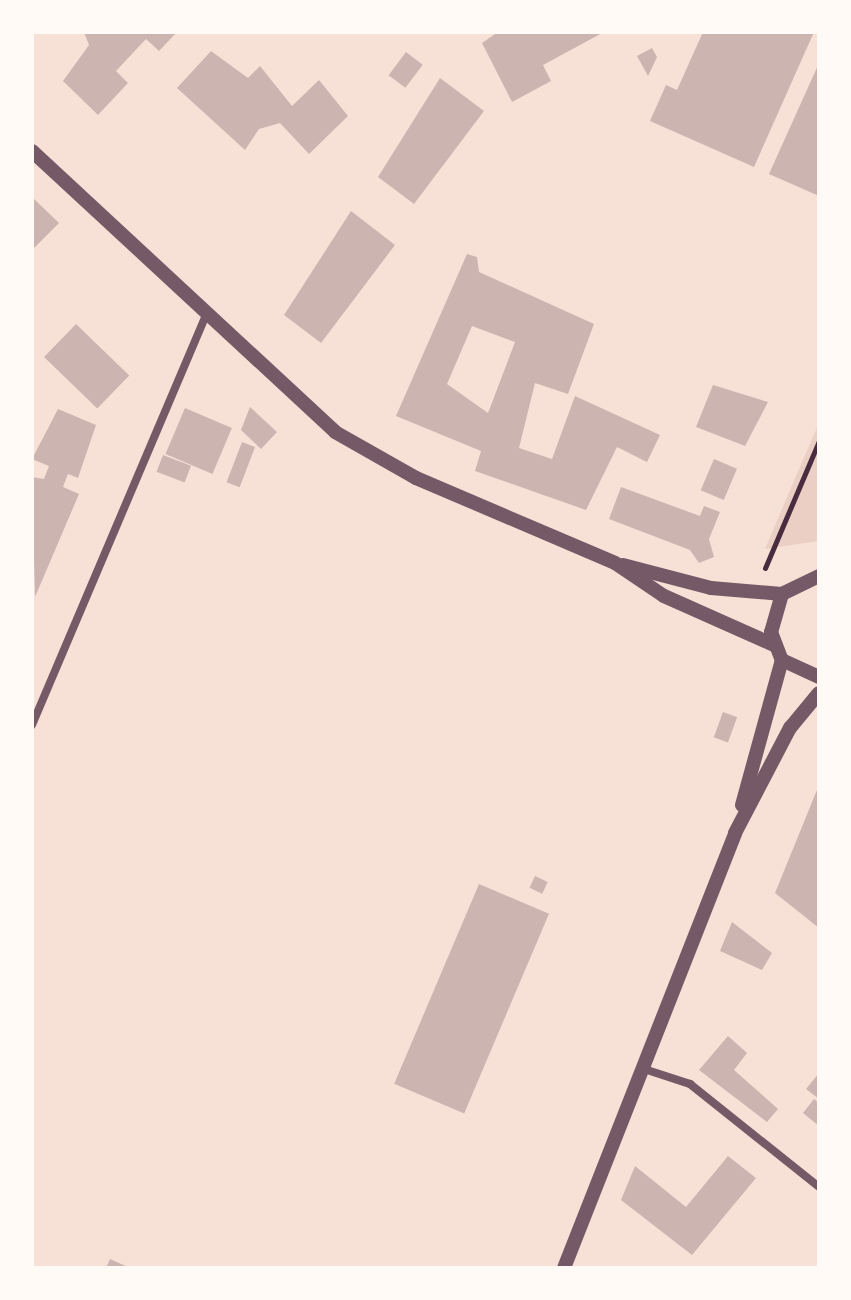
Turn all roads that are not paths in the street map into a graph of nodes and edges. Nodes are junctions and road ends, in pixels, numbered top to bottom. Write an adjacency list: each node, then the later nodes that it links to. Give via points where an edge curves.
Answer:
1 (32, 151): 2 (street)
2 (205, 317): 3 (street, via 309,414 367,452); 10 (street)
3 (615, 563): 5 (street, via 733,591); 6 (street, via 664,596)
4 (819, 576): 5 (street)
5 (782, 594): 6 (street, via 771,618)
6 (774, 645): 7 (street)
7 (782, 660): 8 (street); 11 (street)
8 (819, 677)
9 (819, 693): 11 (street, via 790,728)
10 (32, 725)
11 (735, 833): 12 (street)
12 (641, 1068): 13 (street, via 690,1084); 14 (street)
13 (819, 1187)
14 (564, 1268)

